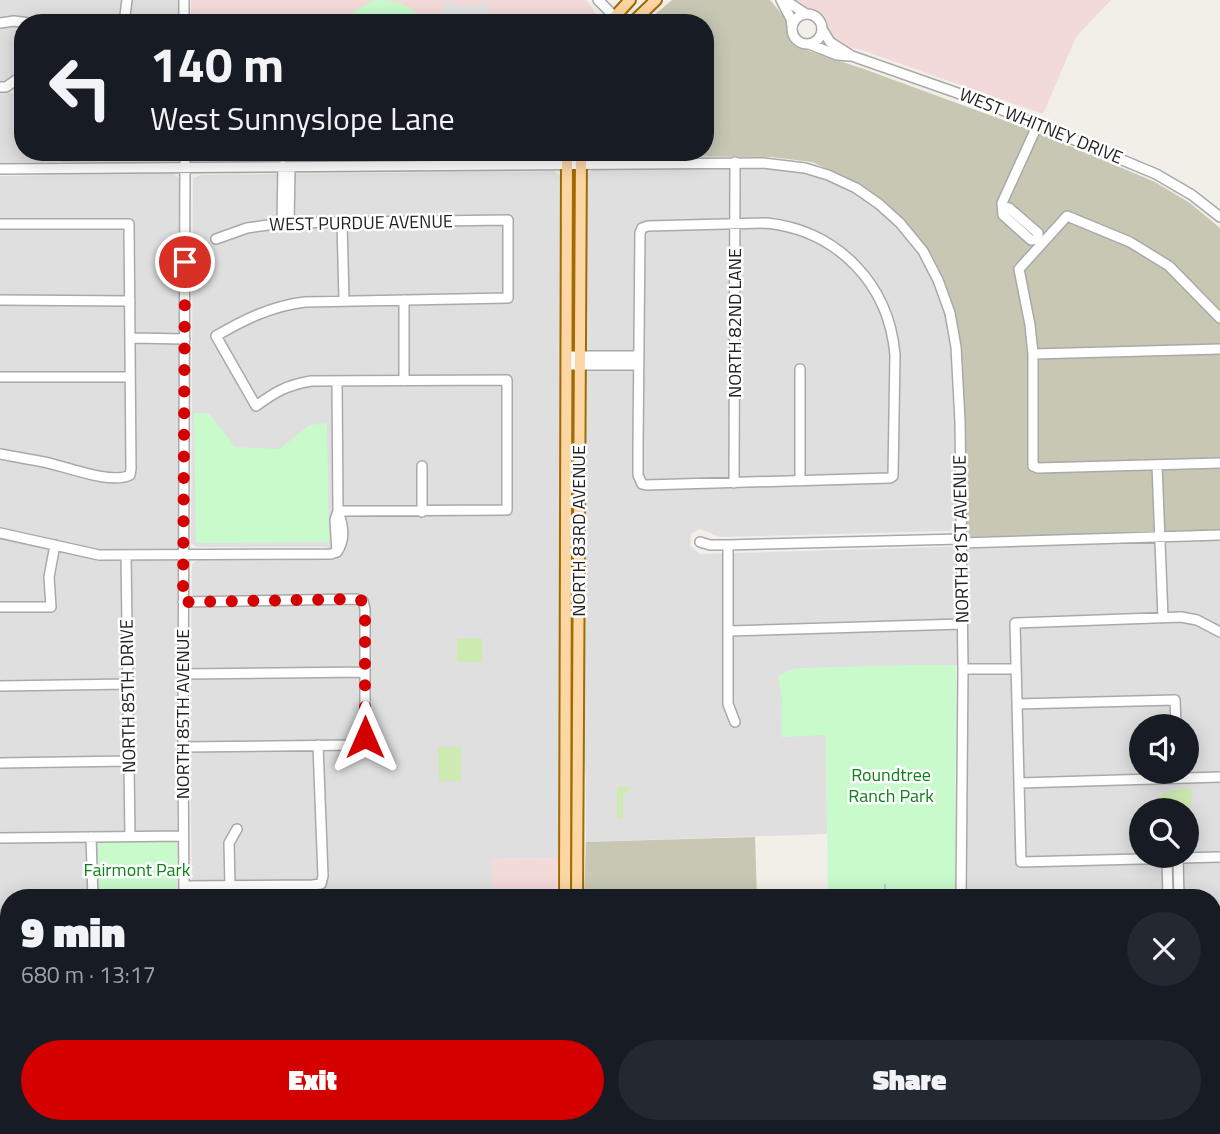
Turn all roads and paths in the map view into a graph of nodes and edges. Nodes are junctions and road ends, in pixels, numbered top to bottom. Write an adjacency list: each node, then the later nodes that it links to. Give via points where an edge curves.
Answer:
1 (590, 0): 5 (street)
2 (630, 0): 6 (main road)
3 (656, 0): 7 (main road)
4 (783, 0): 8 (street, WEST WHITNEY DRIVE); 9 (street, WEST WHITNEY DRIVE)
5 (605, 14)
6 (619, 14)
7 (641, 14)
8 (806, 14): 9 (street); 10 (street, WEST WHITNEY DRIVE, via 816,17)
9 (792, 26): 11 (street, WEST WHITNEY DRIVE, via 796,40)
10 (822, 29): 11 (street, via 820,37); 12 (street, WEST WHITNEY DRIVE, via 830,41)
11 (809, 44): 12 (street, WEST WHITNEY DRIVE)
12 (852, 56): 13 (street, WEST WHITNEY DRIVE)
13 (1038, 124): 23 (street, WEST WHITNEY DRIVE, via 1156,174); 29 (street, via 1004,198 1003,215 1031,240)
14 (185, 161): 20 (street, NORTH 85TH AVENUE)
15 (474, 161): 21 (street, NORTH 81ST AVENUE)
16 (568, 161): 39 (main road, NORTH 83RD AVENUE)
17 (580, 161): 40 (main road, NORTH 83RD AVENUE)
18 (696, 161): 19 (street, NORTH 81ST AVENUE)
19 (735, 162): 27 (street, NORTH 82ND LANE); 58 (street, NORTH 81ST AVENUE, via 782,164 841,180 900,222 923,251 950,313 956,347)
20 (185, 166): 21 (street, NORTH 81ST AVENUE); 22 (street, NORTH 81ST AVENUE); 36 (street, NORTH 85TH AVENUE)
21 (286, 167): 25 (street)
22 (0, 169)
23 (1220, 217)
24 (342, 222): 25 (street, WEST PURDUE AVENUE); 31 (street, WEST PURDUE AVENUE, via 508,220 508,298); 33 (street)
25 (286, 223): 28 (street, WEST PURDUE AVENUE, via 247,228)
26 (0, 224): 32 (street, via 129,224)
27 (735, 224): 41 (street, via 642,228); 51 (street, via 790,227 835,248 868,279 882,302 893,336 893,476); 52 (street, NORTH 82ND LANE)
28 (216, 239)
29 (1040, 241): 34 (street, via 1067,216 1081,221 1130,242 1169,266); 38 (street, via 1019,269)
30 (0, 300): 32 (street)
31 (404, 300): 33 (street); 46 (street)
32 (130, 301): 35 (street)
33 (344, 301): 45 (street, via 285,305 258,313 216,336 256,407 289,386)
34 (1220, 318)
35 (130, 338): 36 (street); 44 (street)
36 (185, 339): 62 (street, NORTH 85TH AVENUE)
37 (1220, 349): 38 (street)
38 (1033, 354): 49 (street, via 1033,466)
39 (567, 360): 40 (street); 83 (main road, NORTH 83RD AVENUE)
40 (580, 360): 41 (street); 83 (main road, NORTH 83RD AVENUE)
41 (639, 360): 52 (street, via 638,475 642,484)
42 (800, 369): 51 (street)
43 (0, 377): 44 (street)
44 (130, 377): 47 (street, via 130,475 125,478 94,476 46,457)
45 (337, 381): 46 (street); 53 (street)
46 (404, 381): 54 (street, via 507,380 507,510)
47 (0, 454)
48 (1220, 463): 49 (street)
49 (1157, 465): 57 (street)
50 (422, 466): 54 (street)
51 (800, 481): 52 (street)
52 (734, 483)
53 (338, 512): 54 (street); 62 (street, via 343,541 331,554)
54 (422, 512)
55 (0, 533): 60 (street)
56 (1220, 535): 57 (street)
57 (1161, 537): 58 (street); 66 (street)
58 (961, 541): 61 (street); 67 (street, NORTH 81ST AVENUE)
59 (700, 542): 61 (street)
60 (55, 545): 63 (street, via 99,555); 65 (street, via 49,577 51,607)
61 (728, 545): 68 (street)
62 (185, 554): 63 (street); 64 (street, NORTH 85TH AVENUE)
63 (126, 555): 74 (street, NORTH 85TH DRIVE)
64 (183, 602): 72 (street, via 363,601); 73 (street, NORTH 85TH AVENUE)
65 (0, 607)
66 (1163, 618): 69 (street, via 1197,620); 71 (street, via 1015,623)
67 (962, 624): 68 (street); 70 (street, NORTH 81ST AVENUE)
68 (729, 631): 78 (street, via 728,704)
69 (1220, 632)
70 (963, 669): 71 (street); 103 (street, NORTH 81ST AVENUE)
71 (1016, 669): 76 (street)
72 (364, 672): 73 (street); 79 (street, via 363,743)
73 (184, 674): 80 (street, NORTH 85TH AVENUE)
74 (128, 684): 75 (street); 81 (street, NORTH 85TH DRIVE)
75 (0, 685)
76 (1017, 704): 77 (street, via 1175,700); 87 (street)
77 (1176, 714)
78 (735, 722)
79 (318, 745): 80 (street); 99 (street, via 321,884)
80 (183, 747): 90 (street, NORTH 85TH AVENUE)
81 (129, 761): 82 (street); 89 (street, NORTH 85TH DRIVE)
82 (0, 763)
83 (572, 766): 101 (main road, NORTH 83RD AVENUE); 102 (main road, NORTH 83RD AVENUE)
84 (1199, 776): 86 (street)
85 (1129, 777): 87 (street)
86 (1220, 777)
87 (1019, 783): 95 (street, via 1021,862)
88 (237, 830): 99 (street, via 229,843)
89 (130, 836): 90 (street); 91 (street)
90 (183, 836): 98 (street, NORTH 85TH AVENUE)
91 (91, 837): 92 (street); 100 (street)
92 (0, 838)
93 (1220, 857): 94 (street)
94 (1199, 858)
95 (1129, 859)
96 (1167, 868): 104 (street)
97 (1178, 868): 105 (street)
98 (184, 886): 99 (street)
99 (230, 886)
100 (93, 889)
101 (565, 889)
102 (577, 889)
103 (961, 889)
104 (1168, 889)
105 (1179, 889)

